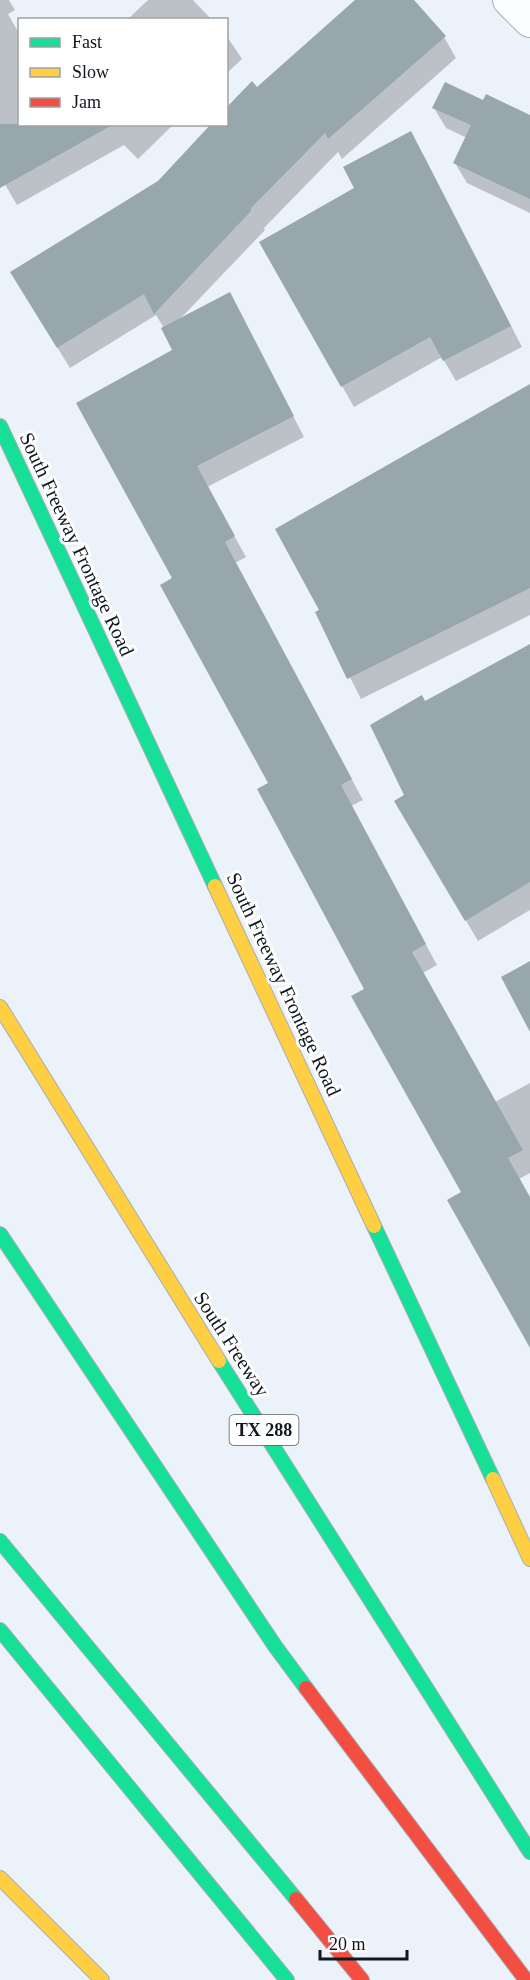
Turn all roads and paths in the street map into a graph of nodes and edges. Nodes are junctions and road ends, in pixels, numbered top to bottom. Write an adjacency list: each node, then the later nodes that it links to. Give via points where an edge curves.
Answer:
1 (509, 0): 2 (street)
2 (530, 21)
3 (0, 426): 7 (main road, South Freeway Frontage Road)
4 (0, 1007): 9 (main road, South Freeway / TX 288, via 92,1161)
5 (0, 1234): 14 (main road, via 275,1646)
6 (0, 1541): 13 (main road)
7 (530, 1559)
8 (0, 1630): 12 (main road)
9 (530, 1852)
10 (0, 1878): 11 (main road)
11 (102, 1980)
12 (287, 1980)
13 (362, 1980)
14 (526, 1980)

